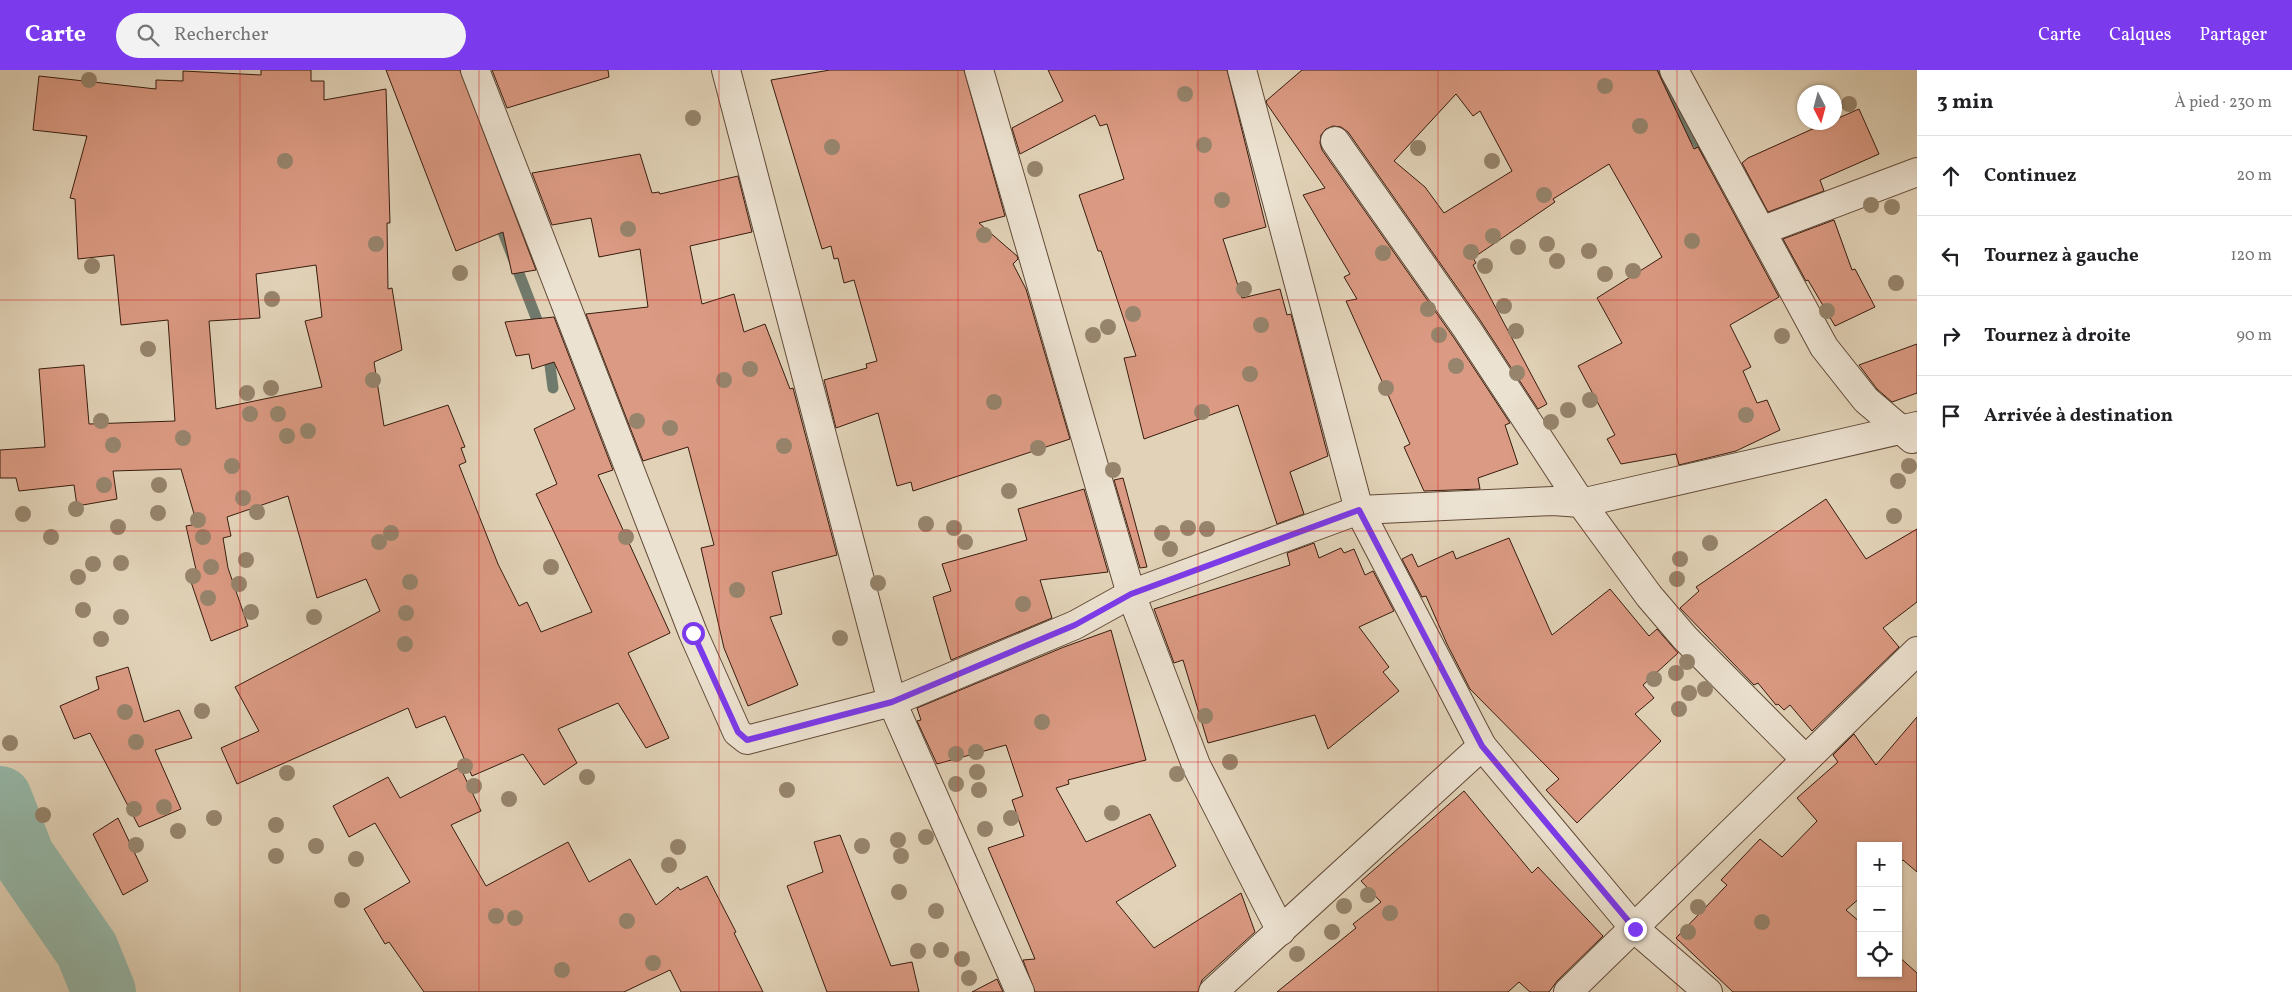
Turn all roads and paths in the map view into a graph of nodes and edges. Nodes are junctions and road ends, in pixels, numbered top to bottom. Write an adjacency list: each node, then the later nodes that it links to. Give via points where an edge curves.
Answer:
1 (475, 70): 14 (street, via 690,624 738,732 747,740)
2 (726, 70): 14 (street)
3 (978, 70): 12 (street)
4 (1242, 70): 11 (street)
5 (1674, 70): 8 (street)
6 (1335, 141): 10 (street, via 1467,330)
7 (1917, 172): 8 (street)
8 (1761, 231): 9 (street, via 1824,347 1866,400)
9 (1912, 433): 10 (street)
10 (1581, 502): 11 (street); 16 (street, via 1649,596 1685,638)
11 (1359, 510): 12 (street); 15 (street)
12 (1131, 594): 14 (street, via 1075,625); 18 (street, via 1196,765)
13 (1917, 651): 16 (street)
14 (892, 702): 19 (street)
15 (1482, 746): 17 (street); 18 (street)
16 (1805, 759): 17 (street)
17 (1635, 929): 21 (street); 22 (street)
18 (1280, 931): 20 (street)
19 (1020, 992)
20 (1213, 992)
21 (1568, 992)
22 (1708, 992)

